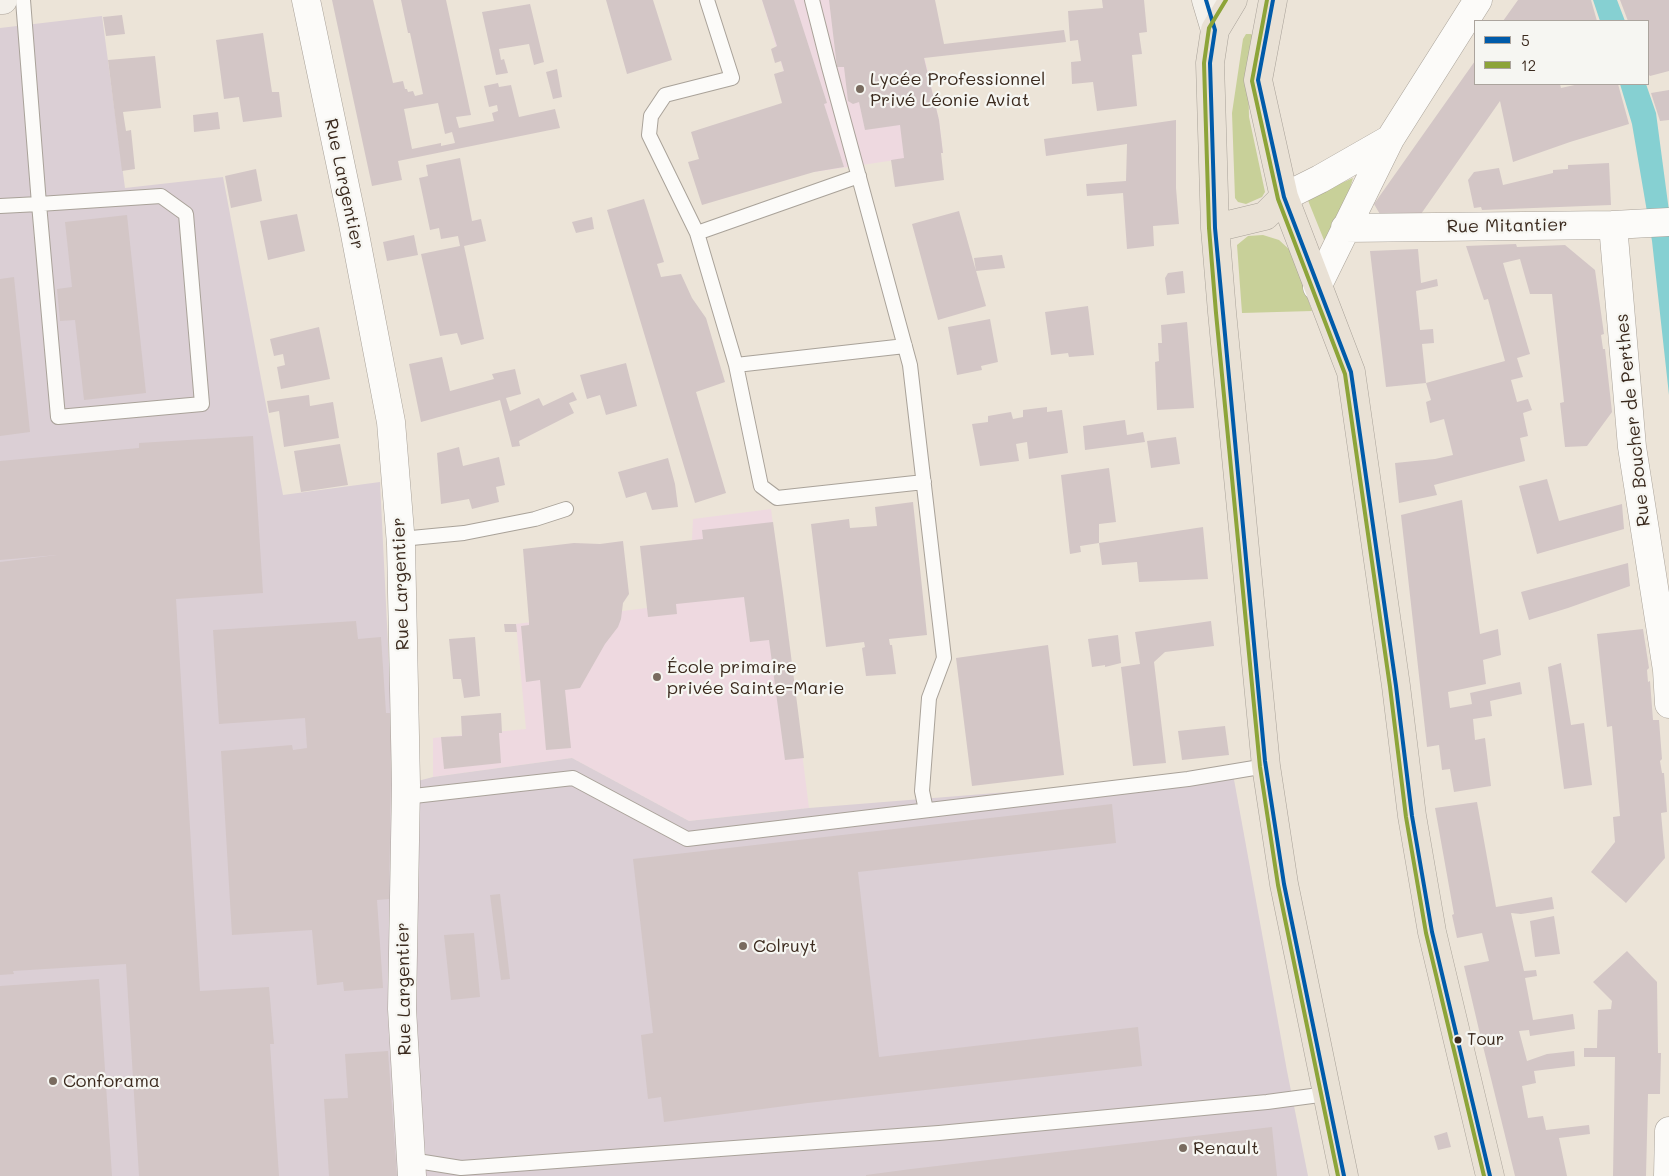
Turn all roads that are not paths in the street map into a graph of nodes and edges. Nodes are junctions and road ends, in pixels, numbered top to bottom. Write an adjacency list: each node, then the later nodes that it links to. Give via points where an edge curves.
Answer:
1 (23, 0): 13 (lane)
2 (306, 0): 25 (street, Rue Largentier, via 391,422)
3 (707, 0): 19 (lane, via 732,78 665,95 651,116 649,134)
4 (812, 0): 11 (lane)
5 (1206, 0): 9 (street)
6 (1233, 0): 9 (main road)
7 (1273, 0): 12 (main road, via 1258,80)
8 (1478, 0): 10 (street)
9 (1215, 30): 17 (main road, via 1210,63)
10 (1390, 139): 12 (street); 18 (street)
11 (858, 176): 19 (lane); 21 (lane)
12 (1284, 197): 17 (main road, via 1265,216); 20 (main road)
13 (39, 204): 13 (lane, via 58,417 202,404 186,214 161,196); 14 (lane)
14 (0, 206)
15 (1657, 223): 16 (street, Rue Mitantier)
16 (1613, 225): 18 (street, Rue Mitantier); 26 (street, Rue Boucher de Perthes, via 1632,447 1667,670)
17 (1215, 228): 27 (main road)
18 (1345, 228): 20 (street)
19 (697, 233): 22 (lane)
20 (1317, 287): 34 (main road, via 1350,372 1412,816 1429,913)
21 (905, 346): 22 (lane); 23 (lane)
22 (736, 365): 23 (lane, via 761,486 777,498)
23 (924, 482): 29 (lane, via 944,658 929,698 922,791)
24 (566, 509): 25 (lane, via 464,533)
25 (401, 539): 28 (street, Rue Largentier)
26 (1669, 704)
27 (1266, 766): 29 (lane, via 1188,779); 30 (main road, via 1284,884)
28 (405, 797): 29 (lane, via 573,778 687,840); 32 (street, Rue Largentier, via 402,1009)
29 (926, 810)
30 (1327, 1094): 32 (lane, via 939,1132 461,1168); 33 (main road)
31 (1669, 1131): 35 (street)
32 (412, 1168)
33 (1344, 1176)
34 (1490, 1176)
35 (1668, 1176)

